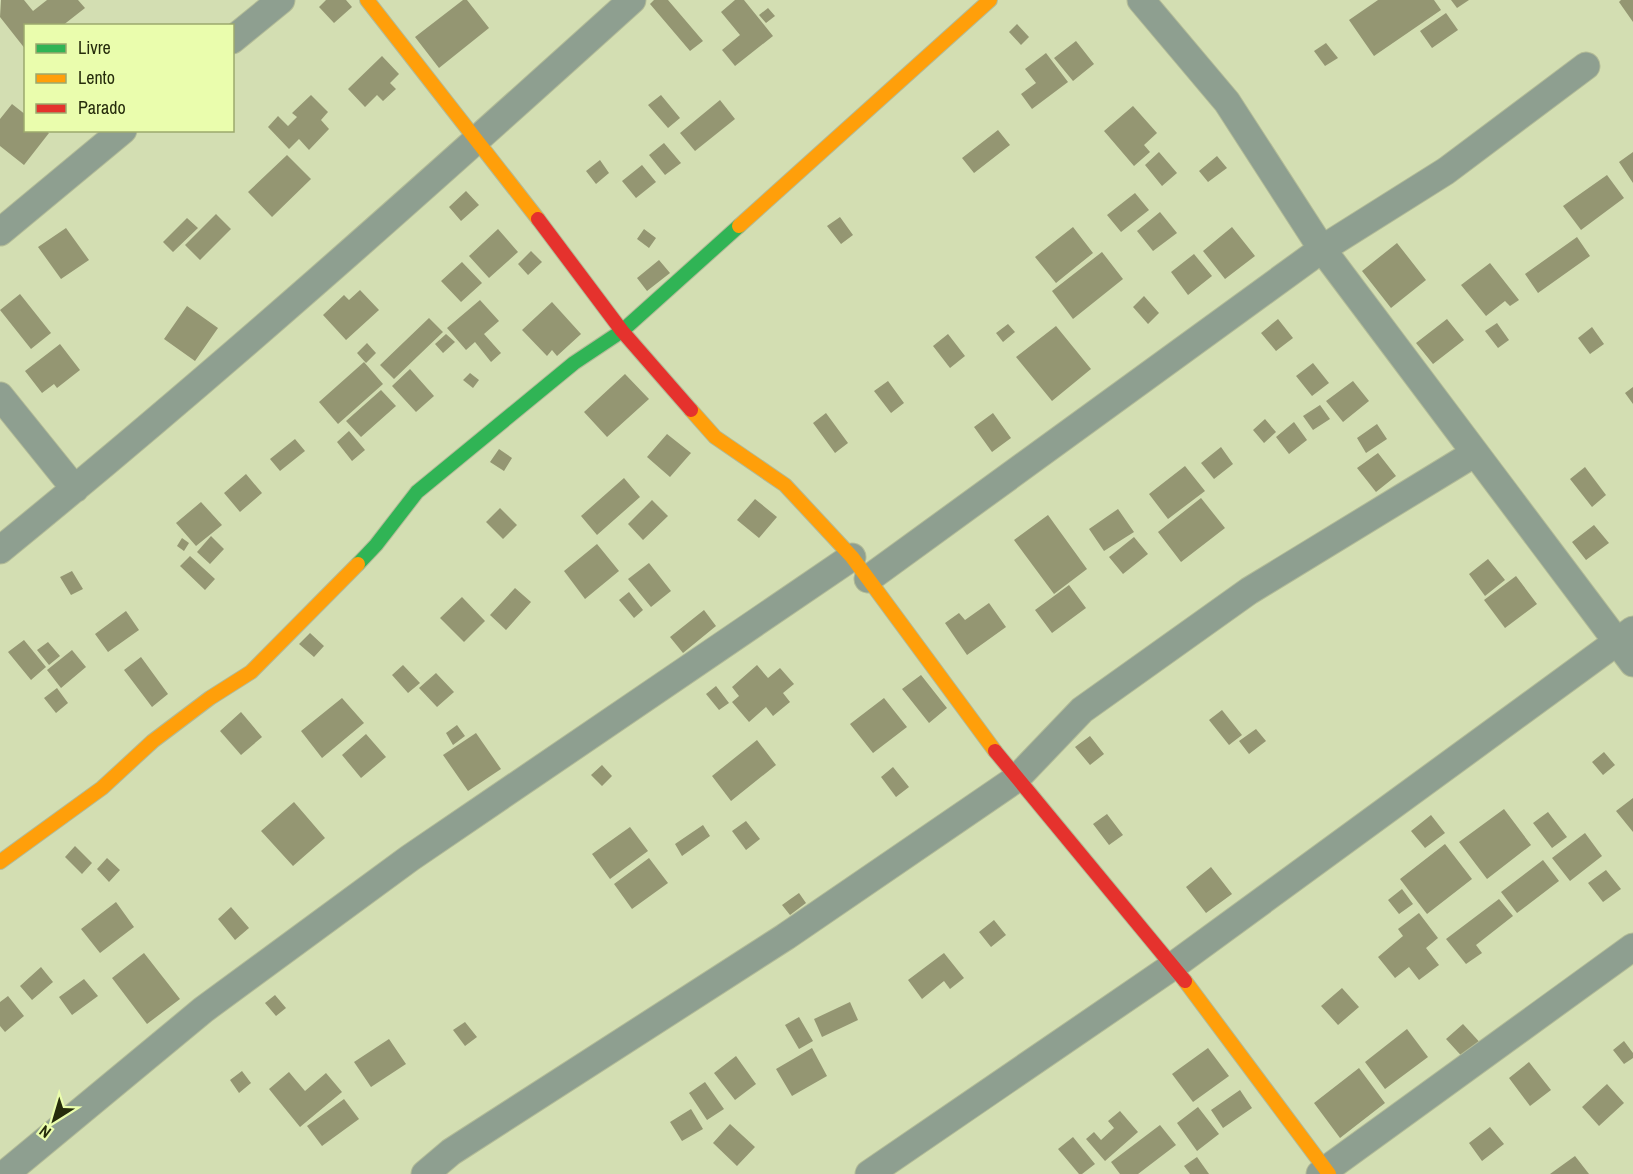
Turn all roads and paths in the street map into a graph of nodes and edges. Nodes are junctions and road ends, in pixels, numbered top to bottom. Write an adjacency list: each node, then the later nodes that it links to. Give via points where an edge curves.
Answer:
1 (281, 0): 6 (street)
2 (366, 0): 9 (street)
3 (632, 0): 9 (street)
4 (990, 0): 12 (street)
5 (1141, 0): 11 (street, via 1227,102)
6 (234, 38)
7 (1586, 66): 11 (street, via 1446,171)
8 (121, 132): 10 (street)
9 (477, 140): 12 (street); 15 (street)
10 (0, 231)
11 (1322, 249): 14 (street); 18 (street)
12 (622, 331): 17 (street, via 715,437 785,485); 21 (street, via 574,363 417,492 376,545 251,672 200,705 102,788)
13 (0, 396): 15 (street)
14 (1475, 453): 19 (street); 20 (street, via 1249,591 1146,664 1082,710)
15 (75, 489): 16 (street)
16 (0, 550)
17 (852, 557): 18 (street); 25 (street, via 410,858 203,1010)
18 (868, 579): 20 (street)
19 (1628, 645): 23 (street)
20 (1016, 779): 23 (street); 26 (street, via 785,937 451,1152)
21 (0, 862)
22 (1633, 947): 24 (street)
23 (1173, 966): 24 (street); 27 (street)
24 (1325, 1173)
25 (4, 1174)
26 (425, 1174)
27 (869, 1174)

